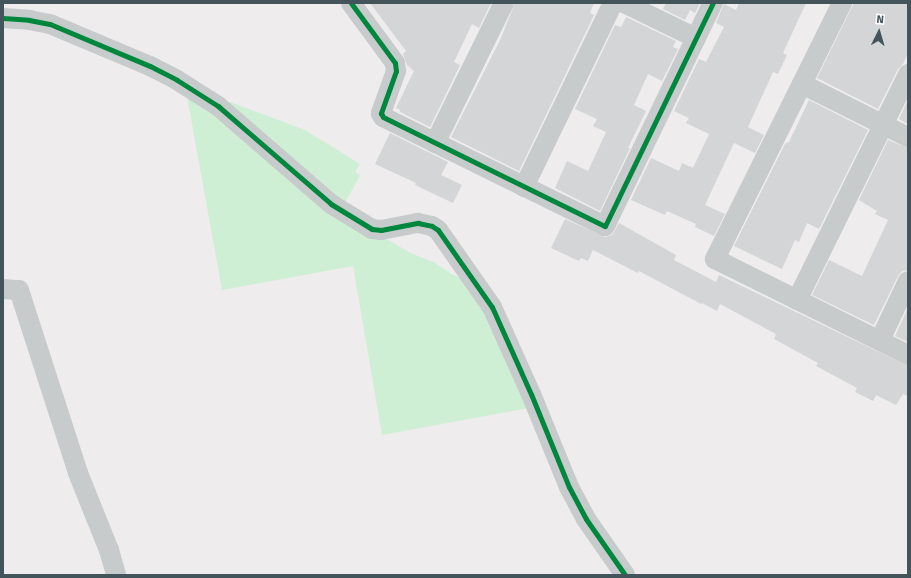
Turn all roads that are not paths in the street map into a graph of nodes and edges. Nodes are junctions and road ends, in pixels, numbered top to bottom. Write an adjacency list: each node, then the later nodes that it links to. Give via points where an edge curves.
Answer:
1 (351, 3): 13 (street, via 395,63 396,71 381,113 383,117)
2 (504, 3): 13 (street)
3 (613, 3): 14 (street)
4 (624, 3): 8 (street)
5 (713, 3): 8 (street)
6 (842, 3): 10 (street)
7 (3, 18): 21 (street, via 50,24 177,80 218,106 332,204 372,230 418,224 432,226 438,230 492,306 569,487 586,519)
8 (696, 38): 14 (street, via 605,226)
9 (908, 74): 11 (street)
10 (802, 84): 11 (street); 17 (street, via 715,260)
11 (883, 125): 12 (street); 17 (street)
12 (908, 137)
13 (435, 143): 14 (street)
14 (524, 187)
15 (908, 281): 18 (street)
16 (3, 289): 20 (street, via 19,290 78,472 109,550)
17 (797, 300): 18 (street)
18 (880, 340): 19 (street)
19 (908, 355)
20 (116, 575)
21 (625, 575)

